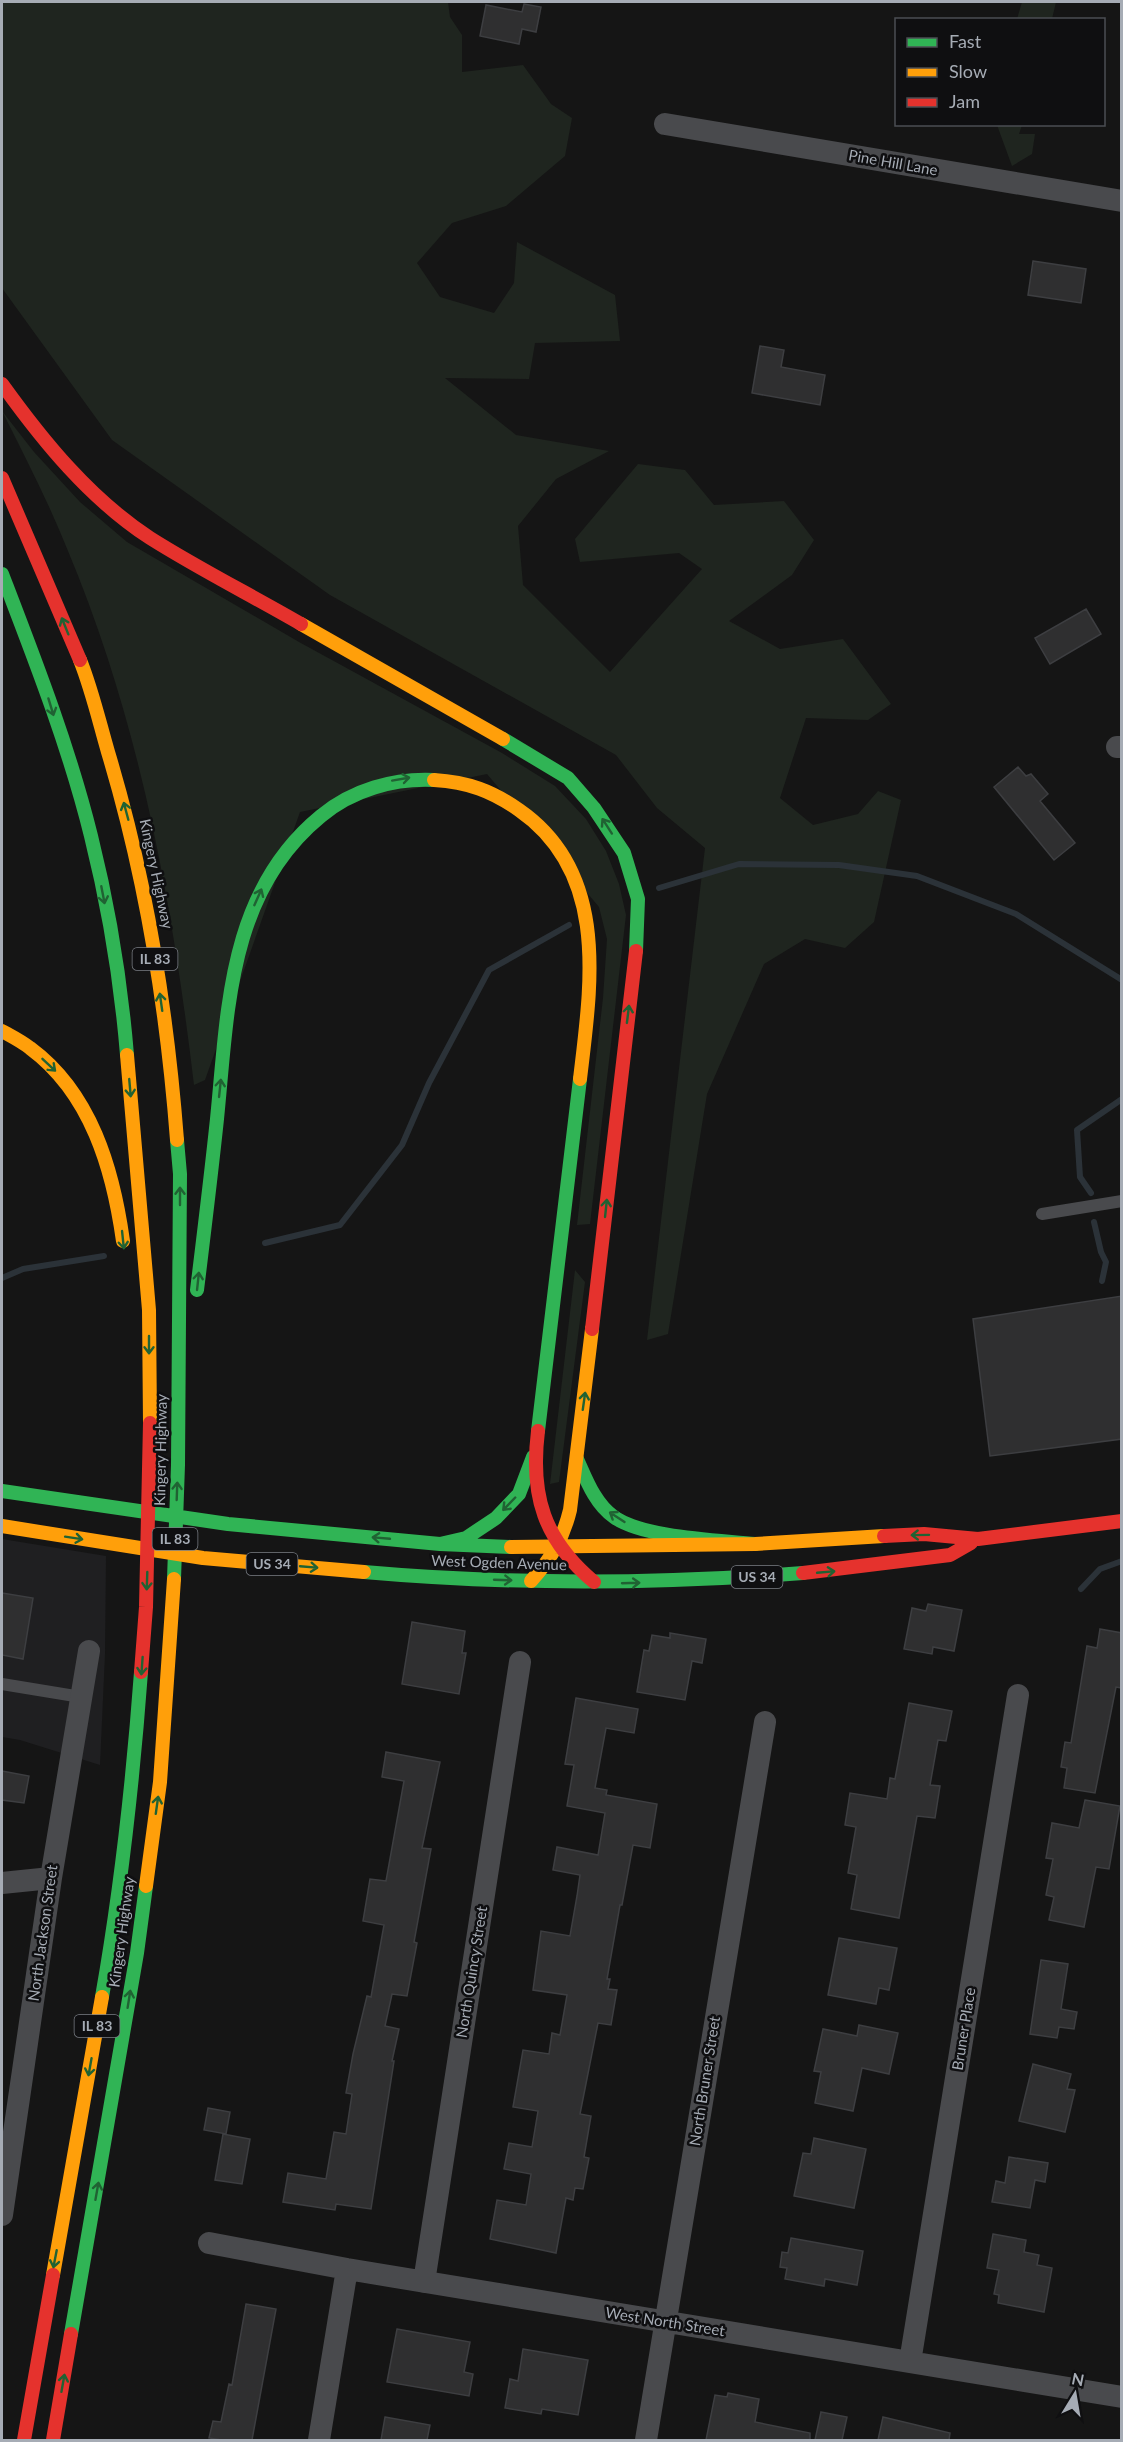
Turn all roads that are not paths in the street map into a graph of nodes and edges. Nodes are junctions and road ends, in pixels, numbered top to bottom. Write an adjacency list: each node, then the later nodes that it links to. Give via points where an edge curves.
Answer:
1 (665, 124): 2 (street, Pine Hill Lane)
2 (1122, 201)
3 (2, 384): 14 (main road, one-way to 3, via 636,953 638,899 624,853 594,808 567,778 149,537 100,498 42,439)
4 (2, 478): 16 (main road, Kingery Highway / IL 83, one-way to 4, via 180,1174 150,919 126,811 84,671)
5 (2, 574): 15 (main road, Kingery Highway / IL 83, one-way to 15, via 45,686 91,836 121,985 149,1310)
6 (2, 1031): 9 (main road, one-way to 9, via 22,1041 55,1070 85,1112 108,1160)
7 (1122, 1201): 8 (lane)
8 (1042, 1214)
9 (124, 1253)
10 (196, 1299): 13 (main road, one-way to 13, via 234,976 242,940 269,873 286,847 315,818 359,790 410,777 445,779 481,788 513,804 541,827 564,858 584,901 590,944 590,991)
11 (192, 1334): 16 (main road)
12 (136, 1395): 15 (main road)
13 (535, 1452): 21 (main road, one-way to 21, via 519,1494 496,1518 465,1538); 23 (main road, via 542,1514)
14 (577, 1459): 22 (main road, one-way to 14, via 651,1531 615,1519 594,1496); 23 (main road, via 568,1525)
15 (150, 1460): 41 (main road, Kingery Highway / IL 83, one-way to 41, via 146,1608 135,1759 113,1935)
16 (178, 1465): 42 (main road, Kingery Highway / IL 83, one-way to 16, via 138,1941 160,1782 173,1613)
17 (2, 1491): 21 (main road, West Ogden Avenue / US 34, one-way to 17, via 228,1524)
18 (1122, 1521): 20 (main road, West Ogden Avenue / US 34)
19 (2, 1526): 24 (main road, West Ogden Avenue / US 34, one-way to 24, via 204,1558 429,1578)
20 (978, 1539): 22 (main road, West Ogden Avenue / US 34, one-way to 22, via 924,1534); 25 (main road, West Ogden Avenue / US 34, one-way to 20, via 830,1572 950,1555)
21 (440, 1544): 23 (main road, West Ogden Avenue / US 34)
22 (755, 1545): 23 (main road, West Ogden Avenue / US 34)
23 (559, 1547): 24 (main road); 25 (main road)
24 (531, 1581): 25 (main road, West Ogden Avenue / US 34)
25 (594, 1582)
26 (89, 1651): 30 (street, North Jackson Street)
27 (520, 1662): 37 (street, North Quincy Street)
28 (2, 1684): 30 (lane)
29 (1018, 1695): 39 (street, Bruner Place)
30 (81, 1697): 32 (street, North Jackson Street)
31 (765, 1722): 38 (street, North Bruner Street)
32 (51, 1878): 33 (street); 34 (street, North Jackson Street)
33 (2, 1883)
34 (2, 2215)
35 (209, 2243): 36 (street, West North Street)
36 (347, 2269): 37 (street, West North Street); 43 (street)
37 (424, 2282): 38 (street, West North Street)
38 (665, 2322): 39 (street, West North Street); 44 (street, North Bruner Street)
39 (910, 2362): 40 (street, West North Street)
40 (1122, 2397)
41 (24, 2440)
42 (53, 2440)
43 (319, 2440)
44 (646, 2440)

